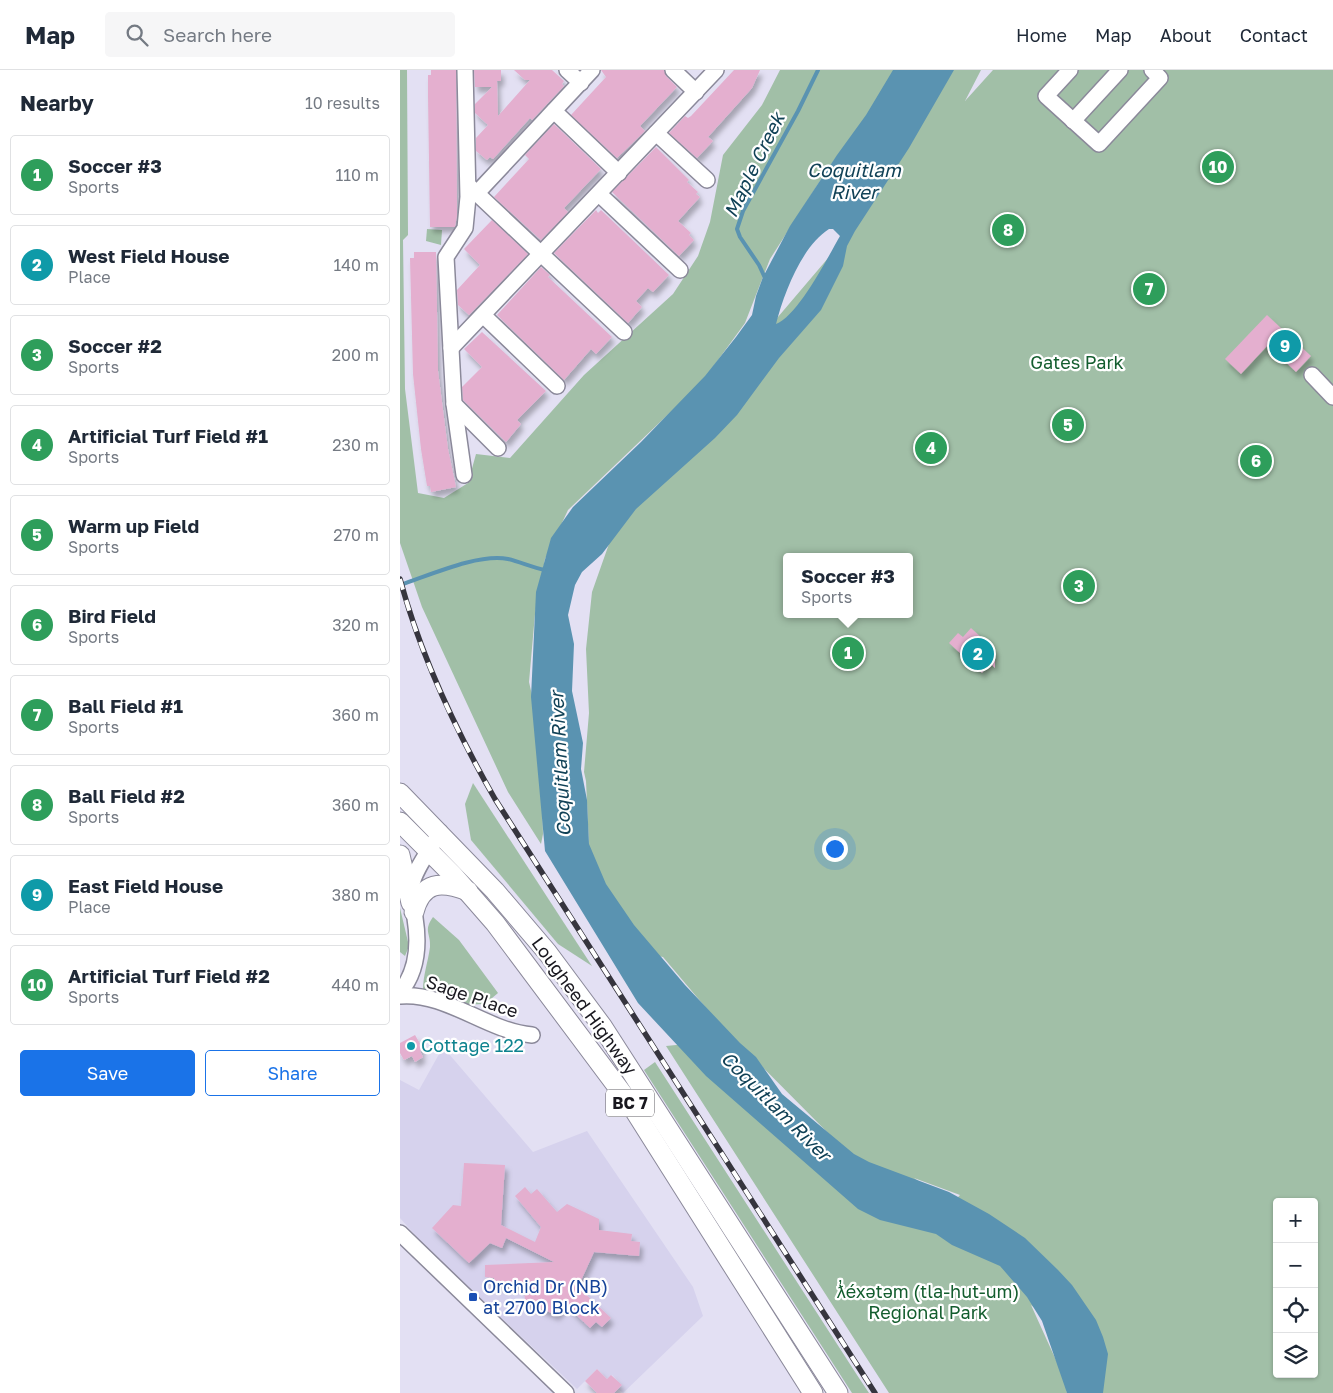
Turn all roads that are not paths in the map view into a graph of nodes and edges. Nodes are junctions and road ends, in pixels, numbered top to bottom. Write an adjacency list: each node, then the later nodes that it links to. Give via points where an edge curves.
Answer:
1 (465, 70): 16 (street)
2 (567, 70): 9 (street)
3 (592, 70): 9 (street)
4 (673, 70): 10 (street)
5 (716, 70): 10 (street)
6 (1070, 70): 12 (street, via 1046,96)
7 (1120, 70): 12 (street)
8 (1152, 70): 12 (street, via 1160,78 1099,144)
9 (580, 83): 11 (street)
10 (696, 92): 13 (street)
11 (554, 111): 14 (street); 16 (street)
12 (1073, 120)
13 (656, 133): 14 (street); 15 (street)
14 (619, 173): 17 (street)
15 (706, 180)
16 (473, 189): 18 (street); 22 (street, via 465,228 446,257)
17 (599, 194): 18 (street); 19 (street)
18 (541, 254): 20 (street); 21 (street)
19 (680, 270)
20 (483, 315): 22 (street); 24 (street)
21 (624, 332)
22 (451, 348): 26 (street)
23 (1312, 375): 25 (street)
24 (557, 386)
25 (1333, 397)
26 (454, 404): 27 (street); 28 (street)
27 (498, 448)
28 (464, 475)
29 (400, 793): 31 (main road, Lougheed Highway / BC 7)
30 (400, 822): 32 (main road, Lougheed Highway / BC 7)
31 (440, 832): 32 (street); 42 (main road, Lougheed Highway / BC 7, via 518,918 602,1026)
32 (429, 852): 34 (main road, Lougheed Highway / BC 7); 35 (street, via 413,881)
33 (400, 855): 35 (main road)
34 (468, 891): 35 (main road, via 448,884 429,888); 41 (main road, Lougheed Highway / BC 7, via 522,956 631,1104)
35 (412, 908): 36 (street, via 417,953)
36 (400, 992)
37 (400, 996): 38 (street, Sage Place, via 432,1000 489,1024)
38 (532, 1034)
39 (400, 1233): 40 (street)
40 (566, 1393)
41 (812, 1393)
42 (838, 1393)

